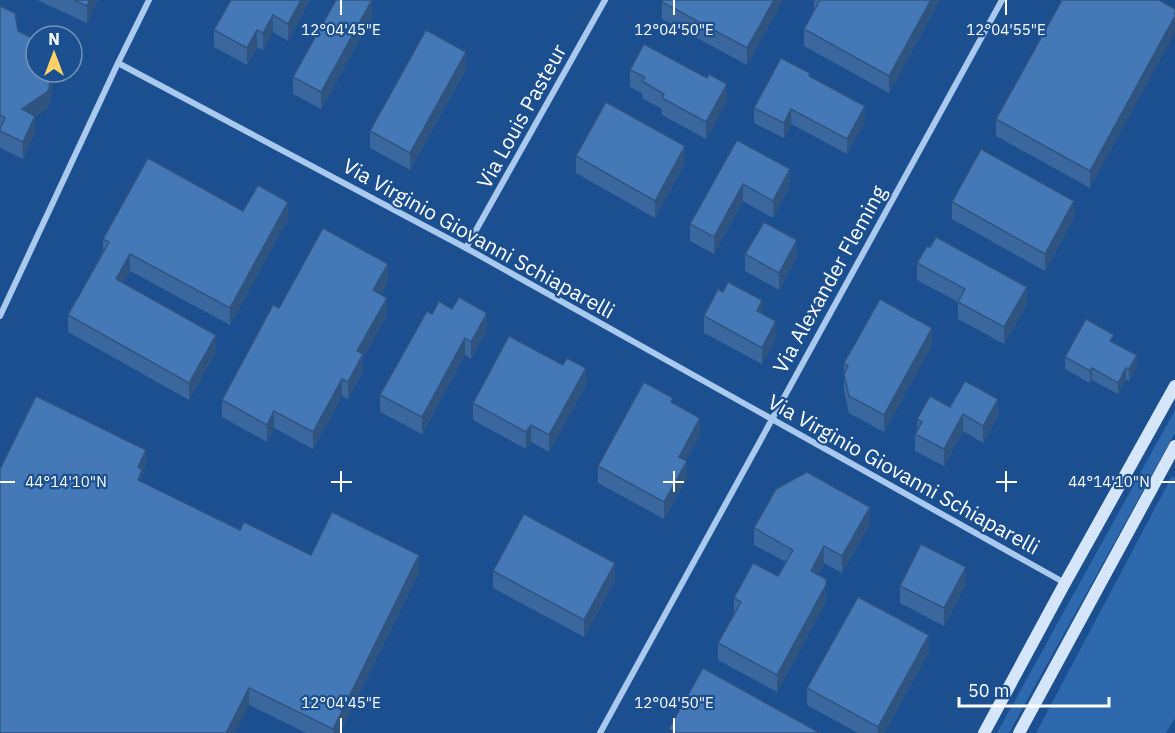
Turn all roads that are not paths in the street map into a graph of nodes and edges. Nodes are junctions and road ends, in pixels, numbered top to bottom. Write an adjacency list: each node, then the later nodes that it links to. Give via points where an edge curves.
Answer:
1 (149, 0): 4 (street)
2 (605, 0): 5 (street, Via Louis Pasteur)
3 (1002, 0): 8 (street, Via Alexander Fleming)
4 (118, 63): 5 (street, Via Virginio Giovanni Schiaparelli); 6 (street)
5 (466, 248): 8 (street, Via Virginio Giovanni Schiaparelli)
6 (0, 316)
7 (1175, 387): 11 (street)
8 (772, 418): 11 (street, Via Virginio Giovanni Schiaparelli); 12 (street, Via Alexander Fleming)
9 (1175, 446): 10 (street)
10 (1172, 461): 14 (street)
11 (1065, 583): 13 (street)
12 (600, 733)
13 (984, 733)
14 (1019, 733)

